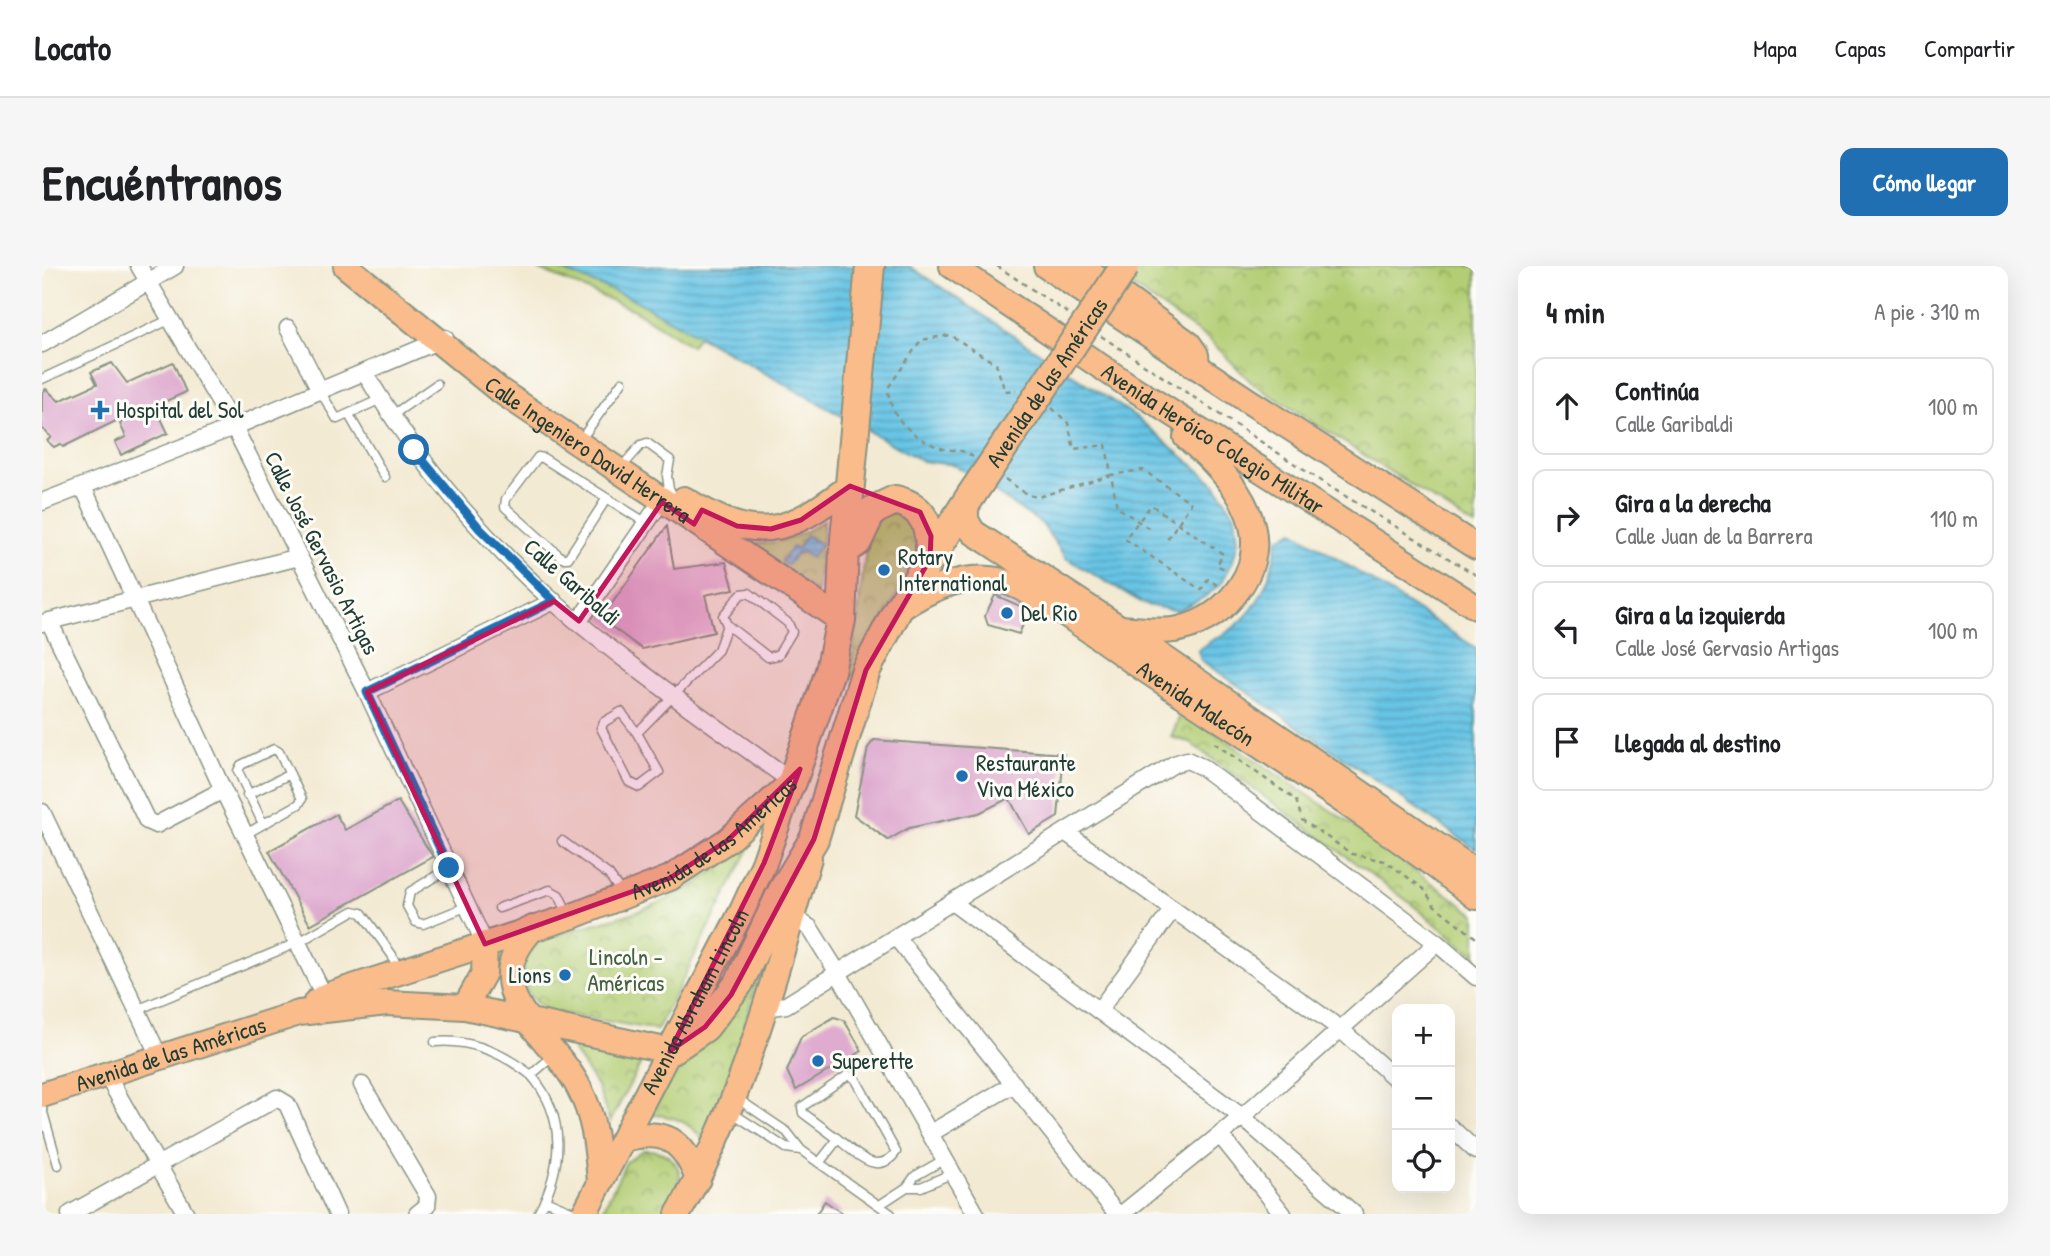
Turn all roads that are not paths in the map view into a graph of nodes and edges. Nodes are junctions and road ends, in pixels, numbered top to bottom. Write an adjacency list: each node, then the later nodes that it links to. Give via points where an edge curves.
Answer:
1 (139, 266): 10 (street, Calle José Gervasio Artigas)
2 (175, 266): 10 (street)
3 (346, 266): 13 (main road, Calle Ingeniero David Herrera)
4 (368, 266): 13 (main road, Calle Ingeniero David Herrera)
5 (870, 266): 28 (highway, Avenida de las Américas)
6 (952, 266): 20 (main road, Avenida Heróico Colegio Militar)
7 (1046, 266): 15 (main road)
8 (1078, 266): 15 (highway, via 1188,345)
9 (1125, 266): 33 (highway, Avenida de las Américas, bridge)
10 (148, 281): 11 (street, Calle José Gervasio Artigas); 14 (street)
11 (169, 320): 17 (lane); 25 (street, Calle José Gervasio Artigas)
12 (288, 328): 21 (street)
13 (443, 339): 16 (street); 26 (main road, Calle Ingeniero David Herrera)
14 (42, 344)
15 (1195, 365): 37 (main road)
16 (365, 373): 21 (street); 22 (street, Calle Garibaldi)
17 (42, 379)
18 (622, 382): 26 (lane)
19 (437, 384): 24 (lane)
20 (1128, 385): 43 (main road, Avenida Heróico Colegio Militar); 49 (main road, via 1217,463 1242,498 1254,550 1239,588 1212,616 1176,630)
21 (320, 390): 23 (lane, via 337,419); 25 (street)
22 (381, 400): 23 (lane); 24 (street, Calle Garibaldi)
23 (349, 415): 27 (lane)
24 (391, 416): 42 (street, Calle Garibaldi, via 442,486)
25 (234, 427): 29 (street); 39 (street, Calle José Gervasio Artigas)
26 (582, 438): 30 (main road, Calle Ingeniero David Herrera); 30 (main road, Calle Ingeniero David Herrera, via 627,461)
27 (385, 477)
28 (850, 486): 32 (highway); 35 (main road, Calle Ingeniero David Herrera, via 785,527 737,526); 38 (highway, Avenida de las Américas)
29 (83, 487): 34 (street); 41 (street)
30 (665, 496): 35 (main road, Calle Ingeniero David Herrera); 36 (street)
31 (607, 498): 31 (lane, via 538,457 506,499 505,507 562,558 568,558); 36 (lane)
32 (895, 500): 38 (highway, via 872,510 857,542); 40 (highway, via 912,505 926,521)
33 (968, 501): 40 (highway, Avenida de las Américas); 49 (main road, Avenida Malecón, via 966,520 973,532)
34 (42, 502)
35 (698, 517): 45 (main road, Calle Ingeniero David Herrera)
36 (648, 524): 46 (street)
37 (1476, 547)
38 (844, 550): 45 (highway, Avenida de las Américas)
39 (299, 557): 41 (street); 51 (street, Calle José Gervasio Artigas)
40 (930, 559): 44 (highway, Avenida de las Américas)
41 (135, 600): 47 (street); 57 (street)
42 (554, 601): 46 (street, Calle Garibaldi); 51 (street)
43 (1476, 607)
44 (898, 609): 53 (highway, Avenida de las Américas); 67 (main road, Avenida Malecón, via 962,579 1013,584 1344,803)
45 (841, 620): 50 (highway, Avenida de las Américas)
46 (579, 621): 52 (street, Calle Garibaldi)
47 (45, 622): 57 (street, via 142,816 156,825)
48 (727, 625): 48 (lane, via 723,616 737,596 749,593 788,623 792,632 778,655 768,657); 52 (lane, via 718,650)
49 (1120, 628): 66 (main road, Avenida Malecón)
50 (830, 671): 53 (highway, via 839,687); 56 (highway, Avenida de las Américas)
51 (367, 692): 65 (street, Calle José Gervasio Artigas)
52 (675, 696): 54 (lane); 56 (street, Calle Garibaldi)
53 (855, 698): 63 (highway, Avenida de las Américas)
54 (637, 733): 54 (lane, via 621,712 601,728 629,782 639,787 659,772)
55 (290, 774): 58 (lane); 58 (lane, via 279,752 270,749 241,765 239,778); 60 (lane, via 303,797 301,802)
56 (792, 782): 68 (main road, Avenida de las Américas, via 704,857); 91 (main road, Avenida Abraham Lincoln, via 764,863)
57 (223, 790): 62 (street)
58 (247, 795): 60 (lane)
59 (42, 812): 87 (street)
60 (263, 824): 62 (lane)
61 (1065, 832): 69 (street); 72 (street); 78 (street, via 1187,760)
62 (244, 835): 77 (street)
63 (814, 839): 73 (main road); 91 (highway, Avenida de las Américas, via 731,995 705,1027)
64 (562, 841): 68 (lane, via 609,875)
65 (449, 868): 70 (street, Calle José Gervasio Artigas); 70 (lane, via 410,892 407,906 416,922 423,924)
66 (1476, 872)
67 (1476, 897)
68 (624, 898): 74 (main road, Avenida de las Américas)
69 (952, 902): 76 (street); 86 (street)
70 (468, 906): 79 (street, Calle José Gervasio Artigas)
71 (499, 908): 74 (lane, via 550,890 559,895)
72 (1172, 909): 86 (street); 89 (street)
73 (792, 916): 81 (street, via 810,928); 85 (main road)
74 (570, 917): 75 (main road, Avenida de las Américas)
75 (533, 928): 79 (main road, Avenida de las Américas); 88 (main road, via 517,946 509,970 512,993)
76 (896, 937): 81 (street); 97 (street)
77 (299, 942): 80 (lane, via 358,911 393,954); 83 (street); 87 (lane)
78 (1437, 943): 82 (street); 89 (street)
79 (485, 944): 80 (main road, Avenida de las Américas); 84 (main road, via 484,973)
80 (399, 972): 83 (main road, Avenida de las Américas)
81 (838, 973): 85 (street, via 786,1006); 104 (street)
82 (1476, 977)
83 (327, 1002): 84 (main road, Avenida de las Américas); 93 (main road, Avenida de las Américas)
84 (465, 1007): 88 (main road, Avenida de las Américas)
85 (765, 1008): 100 (main road)
86 (1100, 1009): 102 (street)
87 (136, 1010): 93 (street)
88 (528, 1021): 91 (main road, Avenida de las Américas); 92 (main road)
89 (1339, 1028): 96 (street); 102 (street)
90 (435, 1042): 95 (lane, via 450,1040 484,1049)
91 (670, 1051): 106 (main road, Avenida Abraham Lincoln)
92 (555, 1054): 95 (lane); 115 (main road, via 568,1068 589,1108)
93 (160, 1058): 94 (main road, Avenida de las Américas)
94 (106, 1074): 99 (main road, Avenida de las Américas); 111 (street)
95 (531, 1075): 117 (lane, via 549,1099 559,1129 558,1153)
96 (1392, 1076)
97 (1014, 1084): 104 (street); 129 (street)
98 (362, 1085): 122 (street, via 424,1189 429,1201)
99 (42, 1095)
100 (733, 1104): 108 (lane, via 786,1147); 108 (lane, via 749,1103 787,1132); 114 (main road)
101 (42, 1109): 112 (lane)
102 (1242, 1117): 105 (street); 131 (street)
103 (1452, 1130): 109 (street)
104 (931, 1133): 113 (street)
105 (1220, 1135): 129 (street); 130 (street)
106 (624, 1139): 114 (main road, via 642,1134 672,1140 685,1151); 115 (main road, Avenida Abraham Lincoln)
107 (838, 1139): 107 (lane, via 802,1109 848,1075 855,1079 896,1152 873,1164); 110 (lane)
108 (801, 1150): 110 (lane)
109 (1476, 1151)
110 (819, 1163): 118 (lane)
111 (159, 1164): 119 (street); 120 (street); 121 (street, via 277,1098 287,1104)
112 (58, 1165)
113 (949, 1166): 116 (lane, via 921,1187); 116 (lane, via 915,1176); 128 (street)
114 (698, 1179): 126 (main road)
115 (600, 1182): 125 (main road, Avenida Abraham Lincoln)
116 (907, 1187): 118 (lane)
117 (545, 1200): 123 (lane); 124 (lane)
118 (881, 1205): 127 (lane)
119 (70, 1214)
120 (186, 1214)
121 (337, 1214)
122 (417, 1214)
123 (538, 1214)
124 (578, 1214)
125 (584, 1214)
126 (678, 1214)
127 (891, 1214)
128 (976, 1214)
129 (1120, 1214)
130 (1283, 1214)
131 (1354, 1214)

